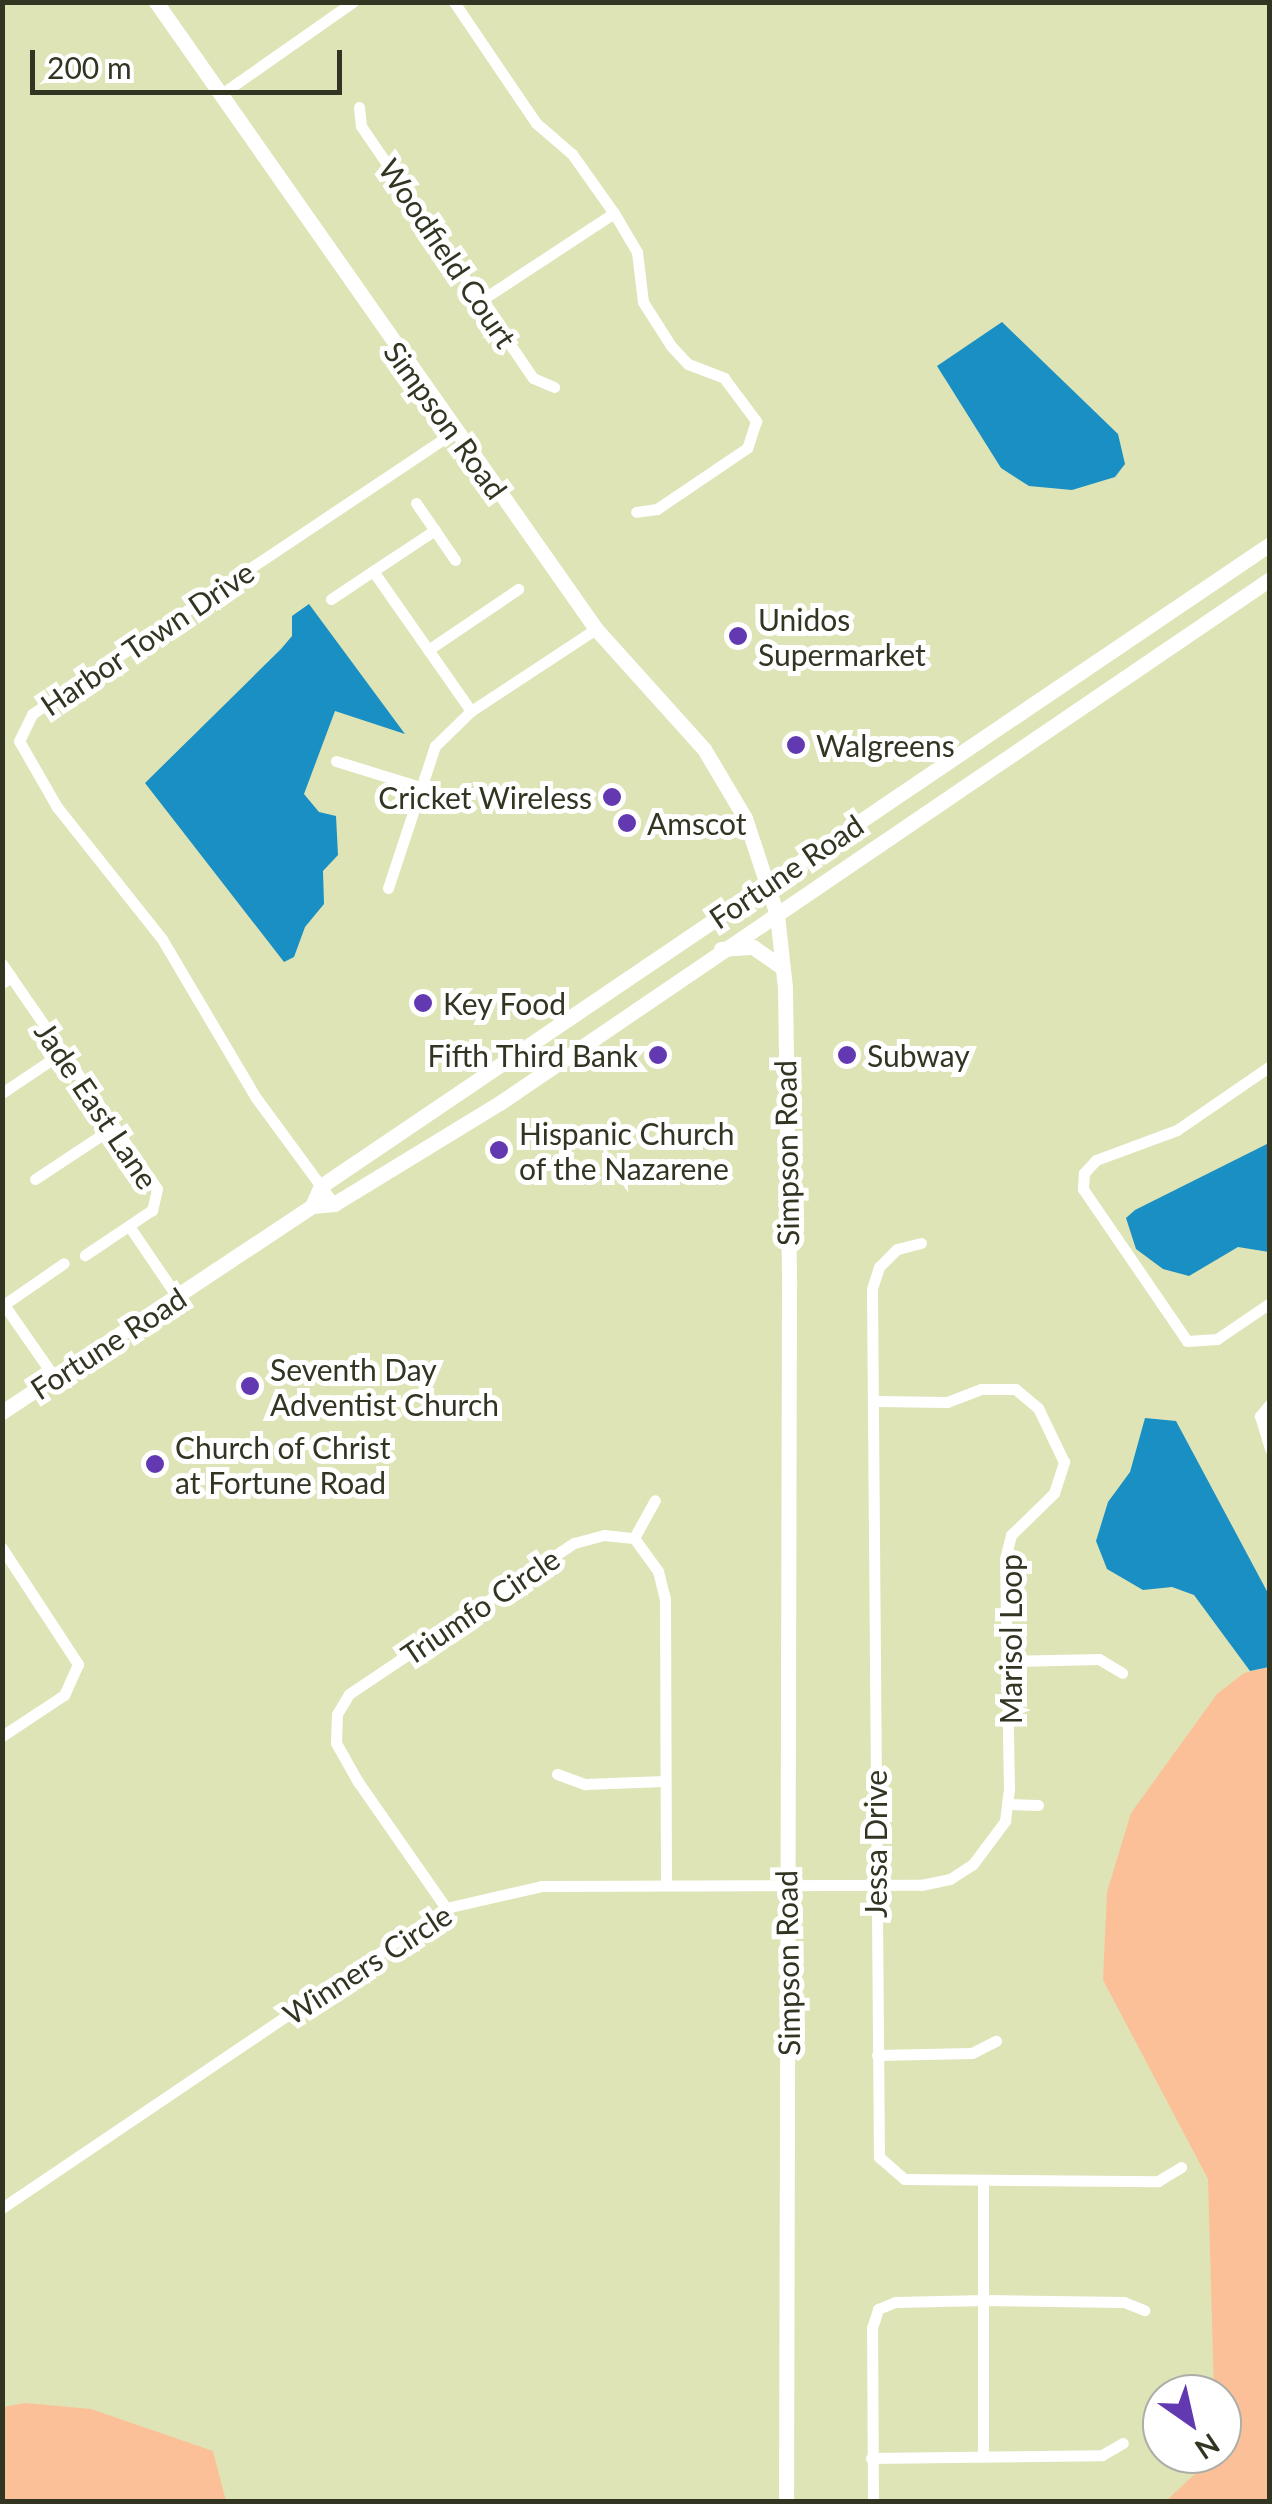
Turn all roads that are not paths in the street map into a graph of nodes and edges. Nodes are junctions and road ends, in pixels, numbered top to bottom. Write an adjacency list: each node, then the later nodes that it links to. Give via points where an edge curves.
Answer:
1 (156, 2): 4 (main road, Simpson Road)
2 (353, 2): 4 (street)
3 (454, 2): 6 (street, via 536,123 572,154)
4 (220, 94): 9 (main road, Simpson Road)
5 (359, 106): 7 (street, Woodfield Court, via 361,126)
6 (614, 213): 7 (street); 11 (street, via 637,252 643,302 671,346 688,364 732,384 757,430 753,443 657,509)
7 (480, 301): 8 (street, Woodfield Court, via 533,378)
8 (554, 387)
9 (454, 432): 19 (main road, Simpson Road); 36 (street, Harbor Town Drive, via 32,714 18,741 58,807 162,939 256,1098)
10 (416, 503): 12 (street)
11 (636, 512)
12 (434, 530): 14 (street); 15 (street)
13 (1270, 544): 24 (main road, Fortune Road)
14 (455, 560)
15 (373, 571): 18 (street); 20 (street)
16 (1270, 579): 26 (main road, Fortune Road)
17 (518, 589): 20 (street)
18 (331, 599)
19 (596, 629): 21 (street); 24 (main road, Simpson Road, via 704,749 745,818)
20 (428, 650): 21 (street)
21 (471, 711): 23 (street, via 434,746)
22 (336, 761): 23 (street)
23 (420, 787): 25 (street)
24 (769, 887): 26 (main road, Simpson Road); 36 (main road, Fortune Road)
25 (388, 888)
26 (777, 915): 27 (main road, Fortune Road); 29 (main road, Simpson Road)
27 (717, 950): 29 (main road, via 753,947); 37 (main road, Fortune Road, via 512,1094)
28 (2, 964): 30 (street, Jade East Lane)
29 (782, 967): 62 (main road, Simpson Road)
30 (7, 980): 31 (street, Jade East Lane)
31 (63, 1052): 33 (street); 34 (street, Jade East Lane)
32 (1270, 1066): 44 (street, via 1177,1130 1096,1160 1084,1174 1083,1189 1187,1341 1217,1339)
33 (2, 1094)
34 (114, 1127): 35 (street); 39 (street, Jade East Lane, via 158,1189 152,1210)
35 (36, 1179)
36 (321, 1186): 37 (street, Harbor Town Drive); 38 (main road)
37 (334, 1204): 38 (main road, Fortune Road)
38 (312, 1206): 43 (main road, Fortune Road)
39 (128, 1226): 41 (street, Jade East Lane); 43 (street, Jade East Lane)
40 (922, 1243): 47 (street, Jessa Drive, via 897,1250 879,1267 872,1288)
41 (86, 1255)
42 (64, 1264): 45 (street)
43 (178, 1298): 46 (main road, Fortune Road)
44 (1270, 1304)
45 (3, 1305): 46 (street)
46 (55, 1378): 49 (main road, Fortune Road)
47 (876, 1401): 54 (street, Marisol Loop, via 947,1402 982,1389 1015,1388 1057,1438 1064,1462 1054,1493 1011,1535); 61 (street, Jessa Drive)
48 (1270, 1404): 50 (street, via 1260,1416)
49 (2, 1412)
50 (1270, 1448)
51 (655, 1500): 52 (street)
52 (634, 1538): 58 (street, via 658,1570 665,1599); 64 (street, Triumfo Circle, via 574,1543 349,1694 336,1714 336,1742 358,1782)
53 (2, 1548): 56 (street, via 78,1664 64,1695)
54 (1010, 1661): 55 (street, via 1099,1659); 59 (street, Marisol Loop)
55 (1122, 1672)
56 (2, 1736)
57 (558, 1774): 58 (street, via 585,1784)
58 (664, 1781): 63 (street)
59 (1007, 1804): 60 (street); 61 (street, Marisol Loop, via 990,1847 950,1879)
60 (1038, 1805)
61 (875, 1882): 62 (street, Marisol Loop); 66 (street, Jessa Drive)
62 (785, 1884): 63 (street, Winners Circle); 75 (main road, Simpson Road, via 791,2149)
63 (666, 1885): 64 (street, Winners Circle, via 542,1886)
64 (446, 1908): 69 (street, Winners Circle)
65 (996, 2041): 66 (street, via 972,2053)
66 (877, 2054): 68 (street, Jessa Drive, via 879,2157 890,2172 904,2180)
67 (1181, 2167): 68 (street, Jessa Drive, via 1158,2181)
68 (983, 2181): 70 (street)
69 (2, 2208)
70 (985, 2300): 71 (street, via 1124,2302); 73 (street); 74 (street, via 895,2302 878,2309)
71 (1144, 2310)
72 (1123, 2443): 73 (street, via 1102,2454)
73 (984, 2454): 74 (street)
74 (871, 2458): 76 (street)
75 (786, 2502)
76 (872, 2502)

